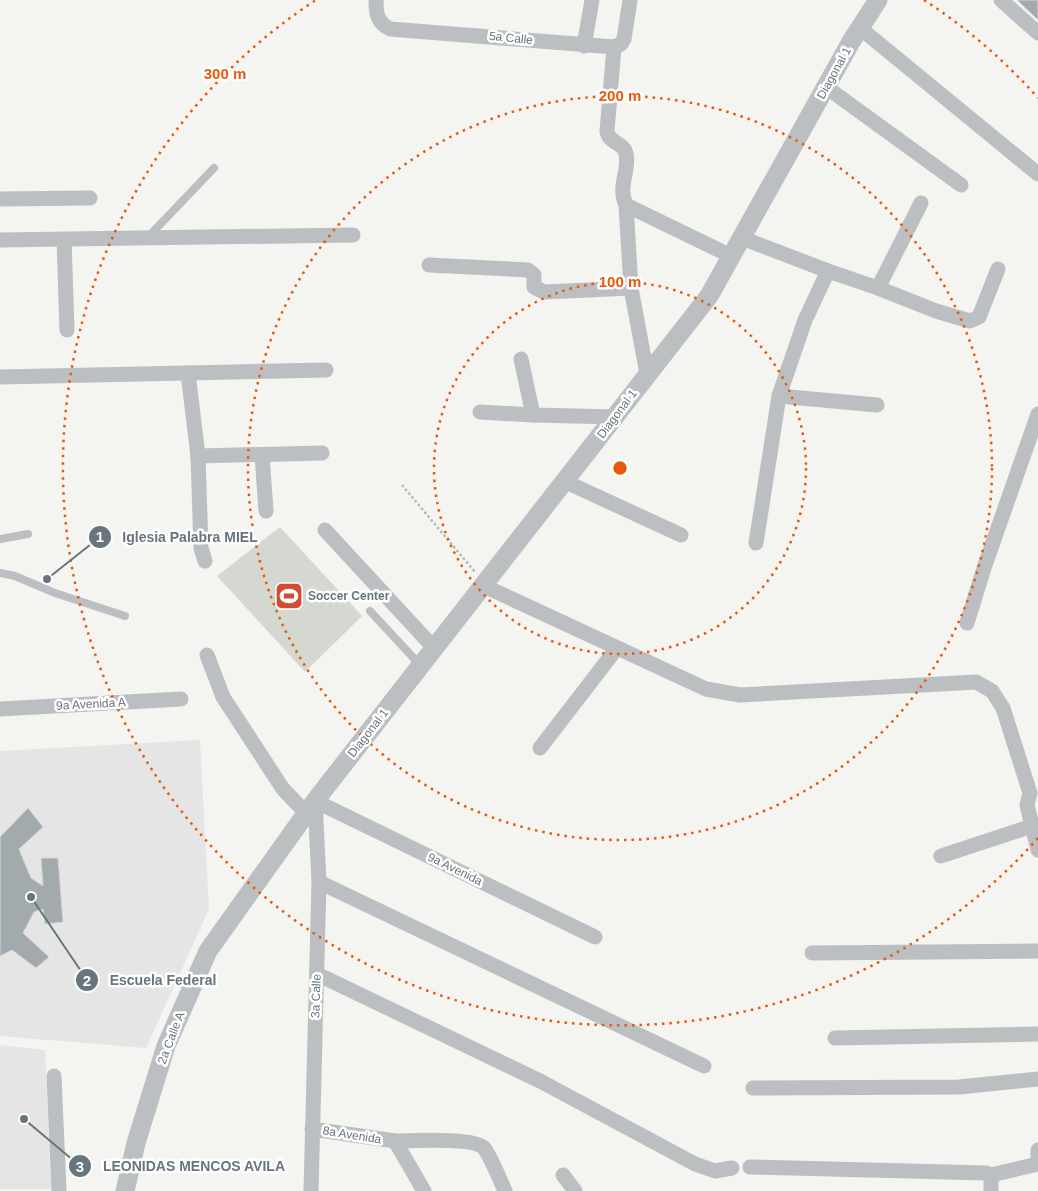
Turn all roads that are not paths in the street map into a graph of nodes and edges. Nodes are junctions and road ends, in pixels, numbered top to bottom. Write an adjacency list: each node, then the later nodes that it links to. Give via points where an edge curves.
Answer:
1 (376, 0): 8 (street, 5a Calle, via 379,20 390,29)
2 (592, 0): 8 (street)
3 (630, 0): 9 (street, via 624,39)
4 (878, 0): 6 (street, Diagonal 1)
5 (1001, 0): 7 (street)
6 (860, 28): 10 (street, Diagonal 1); 12 (street)
7 (1038, 32)
8 (584, 46): 9 (street, 5a Calle)
9 (614, 47): 17 (street, via 607,134 611,141 624,149 626,155 622,189)
10 (826, 86): 13 (street); 20 (street, Diagonal 1)
11 (214, 168): 19 (lane)
12 (1038, 174)
13 (961, 185)
14 (90, 198): 15 (street)
15 (0, 199)
16 (921, 203): 28 (street)
17 (626, 205): 23 (street); 27 (street)
18 (353, 235): 19 (street)
19 (148, 238): 21 (street)
20 (742, 238): 23 (street, Diagonal 1); 26 (street)
21 (64, 239): 22 (street); 29 (street)
22 (0, 240)
23 (731, 256): 33 (street, Diagonal 1, via 710,296)
24 (429, 265): 27 (street, via 528,270 534,275 534,287 544,292)
25 (998, 269): 28 (street, via 979,317 970,321)
26 (828, 271): 28 (street); 35 (street, via 805,320)
27 (631, 288): 33 (street)
28 (878, 288)
29 (67, 330)
30 (521, 359): 38 (street)
31 (326, 370): 32 (street)
32 (188, 373): 34 (street); 43 (street)
33 (647, 374): 40 (street, Diagonal 1)
34 (0, 377)
35 (779, 396): 36 (street); 50 (street)
36 (877, 405)
37 (480, 412): 38 (street)
38 (533, 415): 40 (street)
39 (1038, 416): 56 (street)
40 (616, 417): 44 (street, Diagonal 1)
41 (322, 453): 42 (street)
42 (262, 455): 43 (street); 45 (street)
43 (198, 456): 51 (street, via 201,548)
44 (566, 482): 48 (street); 53 (street, Diagonal 1)
45 (266, 511)
46 (325, 530): 57 (street)
47 (28, 534): 49 (lane)
48 (681, 535)
49 (0, 539)
50 (756, 543)
51 (205, 561)
52 (0, 573): 55 (lane)
53 (485, 585): 57 (street, Diagonal 1); 58 (street)
54 (370, 610): 60 (lane)
55 (125, 616)
56 (967, 623)
57 (434, 648): 60 (street, Diagonal 1)
58 (617, 648): 63 (street); 64 (street, via 706,690 740,695 976,682 992,691 1003,708)
59 (207, 655): 65 (street, via 222,697 283,789)
60 (421, 666): 65 (street, Diagonal 1)
61 (181, 699): 62 (street, 9a Avenida A)
62 (0, 709)
63 (540, 748)
64 (1034, 791): 66 (street, via 1027,805)
65 (311, 807): 69 (street, 3a Calle); 70 (street, 9a Avenida); 89 (street, 2a Calle A, via 208,951 166,1046)
66 (1032, 826): 67 (street); 68 (street)
67 (1038, 850)
68 (941, 856)
69 (319, 882): 73 (street, 3a Calle); 76 (street)
70 (594, 937)
71 (1038, 951): 72 (street)
72 (812, 954)
73 (316, 974): 80 (street, 3a Calle); 85 (street, via 542,1082 695,1164 715,1170)
74 (1038, 1034): 75 (street)
75 (835, 1038)
76 (704, 1066)
77 (54, 1076): 88 (street)
78 (1038, 1079): 79 (street, via 958,1087)
79 (753, 1088)
80 (312, 1129): 81 (street, 8a Avenida); 90 (street, 3a Calle)
81 (395, 1141): 91 (street, 8a Avenida); 92 (street, via 472,1142 484,1148)
82 (1038, 1150): 83 (street)
83 (1038, 1164): 86 (street)
84 (750, 1167): 86 (street)
85 (732, 1168)
86 (991, 1174): 94 (street)
87 (563, 1175): 93 (street)
88 (59, 1191)
89 (125, 1191)
90 (311, 1191)
91 (424, 1191)
92 (505, 1191)
93 (575, 1191)
94 (991, 1191)

